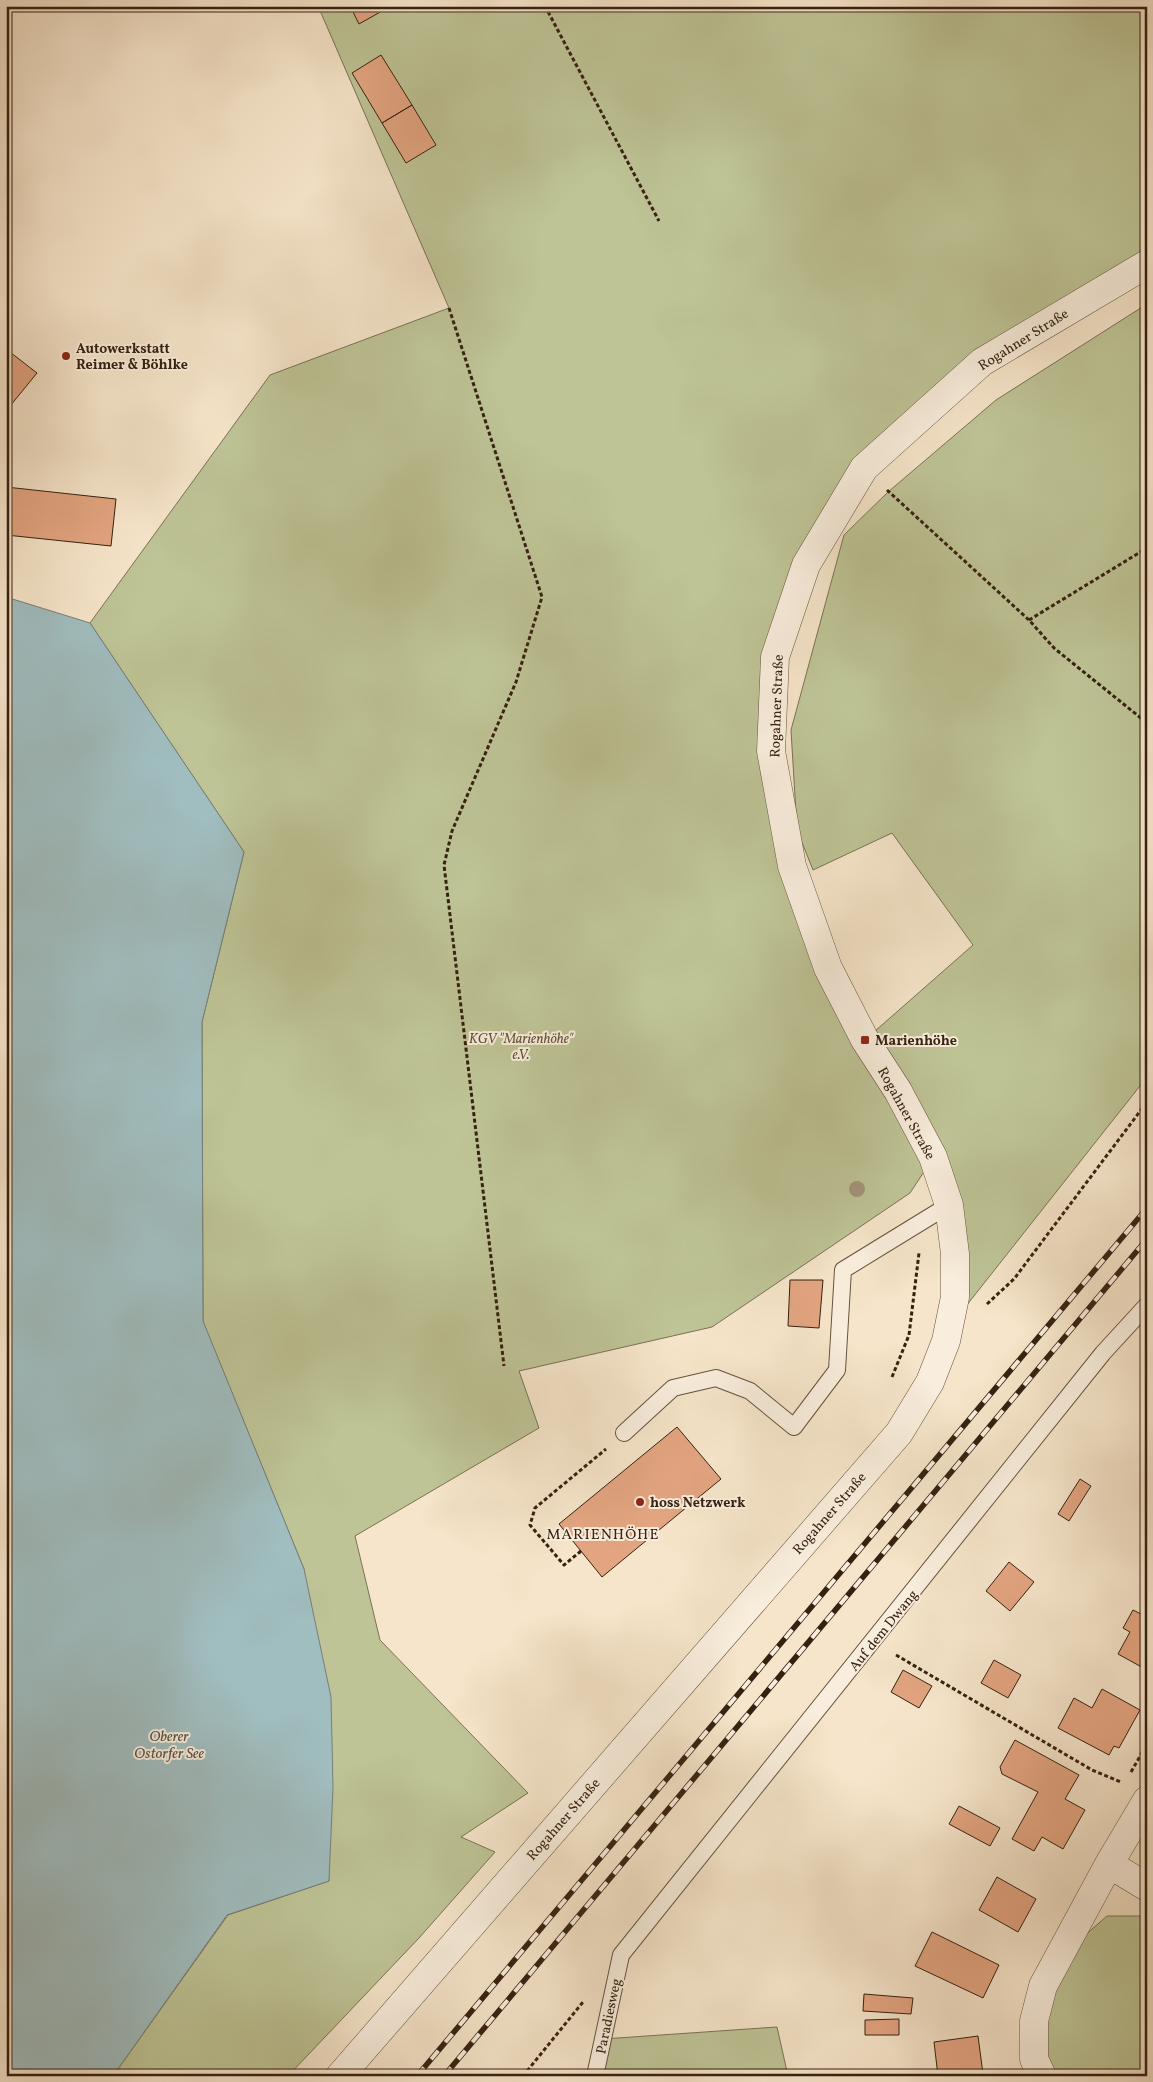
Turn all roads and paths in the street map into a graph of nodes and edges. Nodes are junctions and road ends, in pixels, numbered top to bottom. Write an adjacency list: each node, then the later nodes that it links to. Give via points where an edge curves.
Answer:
1 (545, 6): 2 (path)
2 (659, 221)
3 (1147, 264): 5 (street, Rogahner Straße, via 982,362)
4 (449, 308): 14 (path, via 542,597 516,682 452,831 444,865)
5 (864, 468): 7 (path); 10 (street, Rogahner Straße, via 806,565 775,658 771,751 792,866 828,968 933,1157)
6 (1147, 548): 7 (path)
7 (1029, 620): 8 (path, via 1054,648)
8 (1147, 723)
9 (1147, 1102): 13 (path, via 1014,1279)
10 (949, 1205): 11 (lane); 13 (street, Rogahner Straße, via 956,1254 955,1297)
11 (916, 1224): 15 (path, via 920,1259 909,1335); 16 (lane, via 843,1270 837,1370 794,1427 750,1391 716,1378 673,1388)
12 (1147, 1305): 25 (lane, Auf dem Dwang, via 1103,1353)
13 (946, 1341): 27 (street, Rogahner Straße, via 930,1382 899,1433)
14 (504, 1366)
15 (892, 1378)
16 (624, 1433): 17 (path, via 535,1508 530,1524 564,1565)
17 (581, 1551)
18 (888, 1650): 21 (path, via 1092,1770)
19 (1147, 1744): 20 (path)
20 (1129, 1776)
21 (1124, 1783)
22 (1147, 1800): 23 (street)
23 (1109, 1864): 24 (street); 30 (street, via 1043,1986 1034,2021 1034,2059)
24 (1147, 1886)
25 (621, 1956): 29 (lane, Paradiesweg)
26 (584, 2000): 28 (path)
27 (340, 2076)
28 (523, 2076)
29 (595, 2076)
30 (1042, 2076)

